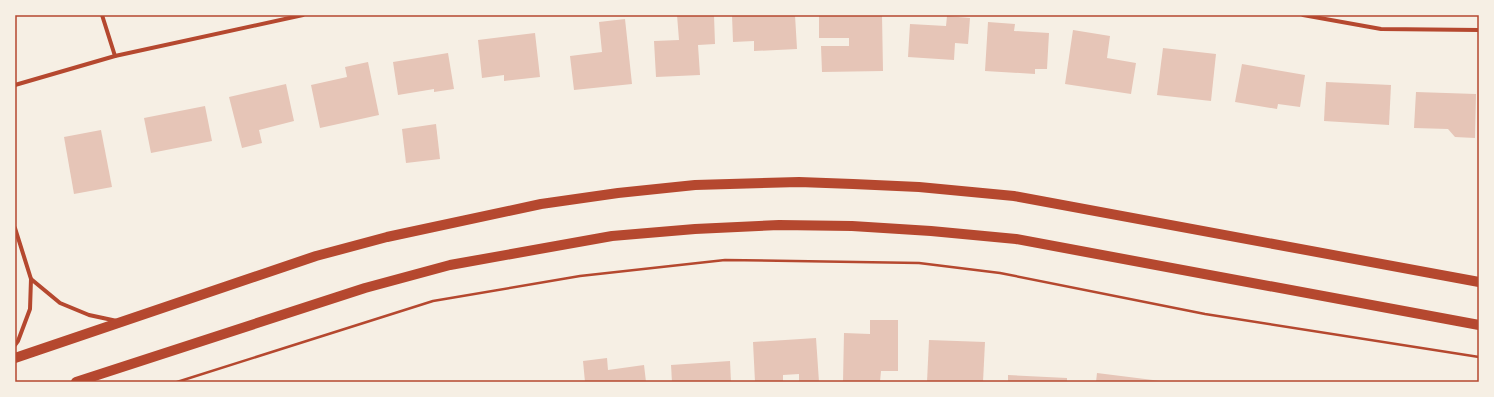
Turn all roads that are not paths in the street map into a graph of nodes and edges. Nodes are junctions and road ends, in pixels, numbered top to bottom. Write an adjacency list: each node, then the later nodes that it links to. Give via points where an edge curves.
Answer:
1 (102, 15): 5 (street)
2 (303, 15): 5 (street)
3 (1303, 15): 4 (street, via 1381,29)
4 (1479, 30)
5 (115, 56): 6 (street)
6 (15, 85)
7 (15, 228): 8 (street)
8 (31, 279): 10 (street, via 60,303 88,316); 12 (street, via 30,309)
9 (1479, 282): 10 (main road, via 1014,196 919,187 799,182 688,186 618,193 501,211 316,256)
10 (121, 322): 13 (main road)
11 (1479, 326): 14 (main road, via 1016,239 931,230 852,226 764,226 612,236 450,265 365,288)
12 (15, 345)
13 (15, 358)
14 (76, 382)

